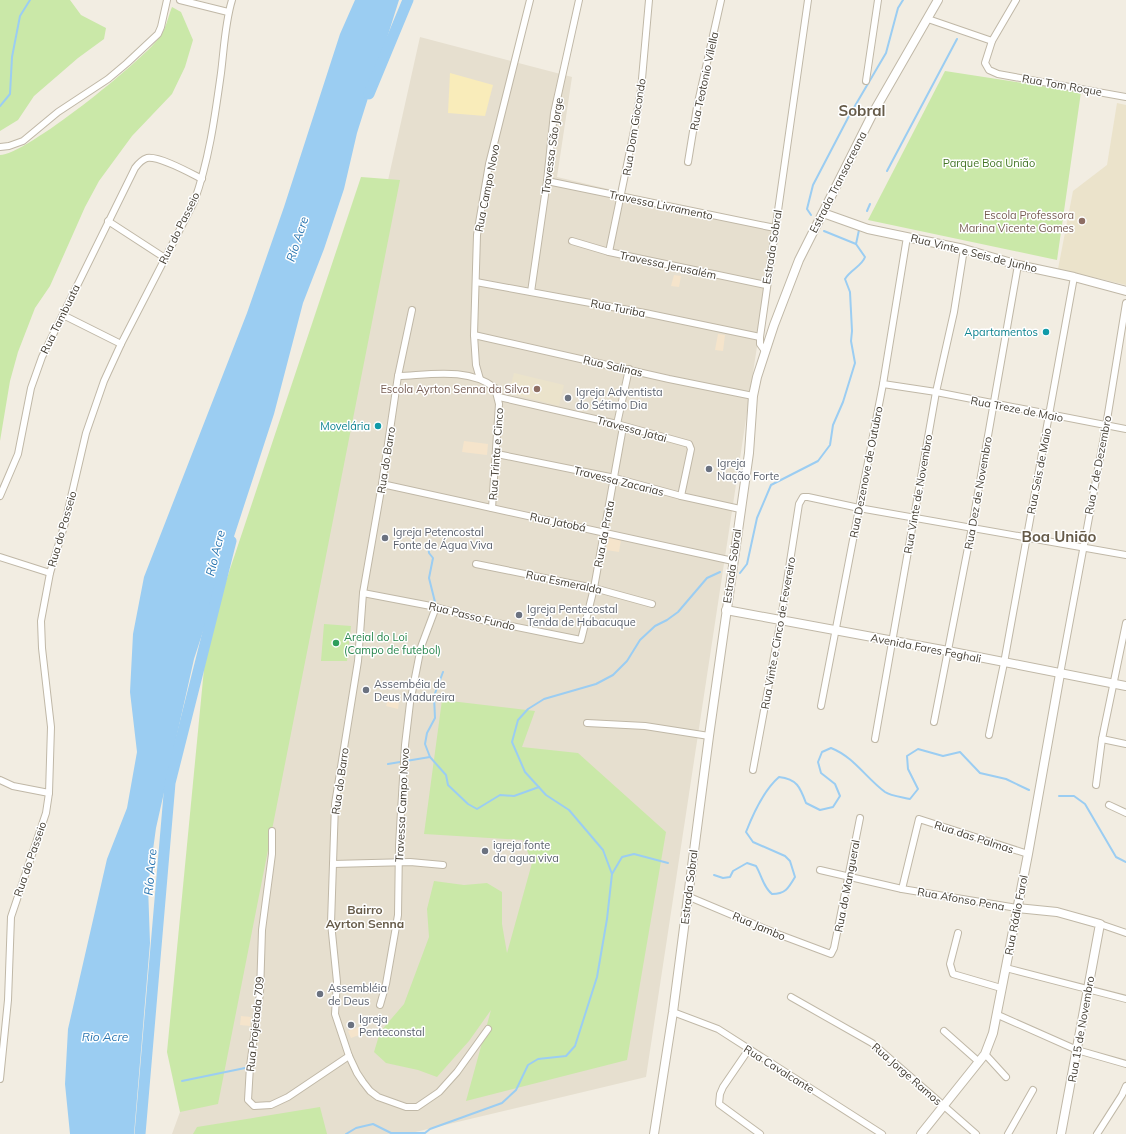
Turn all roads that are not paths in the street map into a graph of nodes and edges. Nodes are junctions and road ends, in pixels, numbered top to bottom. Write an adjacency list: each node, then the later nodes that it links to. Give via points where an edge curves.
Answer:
1 (167, 0): 17 (street, via 158,34 127,63 108,79 63,108 23,141)
2 (180, 0): 12 (street)
3 (232, 0): 12 (street, Rua do Passeio)
4 (530, 0): 32 (street, Rua Campo Novo, via 484,190 477,235)
5 (580, 0): 20 (street, Travessa São Jorge, via 554,113)
6 (649, 0): 21 (street, Rua Dom Giocondo, via 641,90)
7 (721, 0): 18 (street, Rua Teotonio Vilella)
8 (808, 0): 24 (street, Estrada Sobral)
9 (878, 0): 15 (street)
10 (938, 0): 13 (street, Estrada Transacreana)
11 (1016, 0): 14 (street)
12 (228, 12): 19 (street, Rua do Passeio, via 221,74)
13 (928, 19): 14 (street); 22 (street, Estrada Transacreana, via 874,113)
14 (992, 41): 16 (street, Rua Tom Roque, via 985,63 989,70 998,74)
15 (866, 81)
16 (1126, 97)
17 (0, 147)
18 (688, 162)
19 (202, 179): 23 (street, Rua Tambuata, via 165,162 150,158 141,161); 29 (street, Rua do Passeio, via 194,202)
20 (547, 181): 21 (street, Travessa Livramento); 35 (street, Travessa São Jorge)
21 (622, 197): 24 (street, Travessa Livramento); 28 (street, Rua Dom Giocondo)
22 (823, 213): 25 (street, Rua Vinte e Seis de Junho, via 868,228); 42 (street, Estrada Transacreana, via 799,260)
23 (108, 221): 29 (street); 38 (street, Rua Tambuata)
24 (775, 228): 33 (street, Estrada Sobral)
25 (907, 237): 27 (street, Rua Vinte e Seis de Junho); 46 (street, Rua Dezenove de Outubro)
26 (572, 241): 28 (street, Travessa Jerusalém)
27 (964, 249): 30 (street, Rua Vinte e Seis de Junho); 47 (street, Rua Vinte de Novembro, via 954,312)
28 (609, 252): 33 (street, Travessa Jerusalém)
29 (165, 258): 41 (street, Rua do Passeio)
30 (1018, 264): 31 (street, Rua Vinte e Seis de Junho); 50 (street, Rua Dez de Novembro)
31 (1074, 277): 34 (street, Rua Vinte e Seis de Junho); 51 (street, Rua Seis de Maio)
32 (476, 282): 35 (street, Rua Turiba); 39 (street, Rua Campo Novo)
33 (766, 285): 40 (street, Estrada Sobral)
34 (1126, 291)
35 (531, 292): 40 (street, Rua Turiba)
36 (1126, 303): 53 (street, Rua 7 de Dezembro)
37 (412, 310): 44 (street, Rua do Barro)
38 (63, 315): 41 (street); 58 (street, Rua Tambuata, via 36,371 18,454)
39 (474, 335): 43 (street, Rua Salinas); 45 (street, Rua Campo Novo, via 476,365)
40 (760, 337): 42 (street, Estrada Sobral, via 760,344)
41 (121, 344): 72 (street, Rua do Passeio, via 94,407)
42 (765, 351): 48 (street, Estrada Sobral)
43 (629, 369): 48 (street, Rua Salinas); 52 (street, Rua da Prata)
44 (398, 376): 45 (street, via 454,373); 57 (street, Rua do Barro)
45 (483, 380): 49 (street, Rua Trinta e Cinco, via 495,388)
46 (883, 384): 47 (street, Rua Treze de Maio); 61 (street, Rua Dezenove de Outubro)
47 (936, 392): 50 (street, Rua Treze de Maio); 63 (street, Rua Vinte de Novembro)
48 (753, 396): 62 (street, Estrada Sobral, via 749,453)
49 (499, 397): 52 (street, Travessa Jatai); 55 (street, Rua Trinta e Cinco)
50 (994, 404): 51 (street, Rua Treze de Maio); 64 (street, Rua Dez de Novembro)
51 (1050, 416): 53 (street, Rua Treze de Maio); 66 (street, Rua Seis de Maio)
52 (620, 425): 56 (street, Rua da Prata); 59 (street, Travessa Jatai, via 691,446)
53 (1106, 426): 54 (street, Rua Treze de Maio); 67 (street, Rua 7 de Dezembro)
54 (1126, 430)
55 (497, 454): 56 (street, Travessa Zacarias); 60 (street, Rua Trinta e Cinco)
56 (615, 478): 59 (street, Travessa Zacarias); 65 (street, Rua da Prata)
57 (382, 484): 60 (street, Rua Jatobá); 74 (street, Rua do Barro)
58 (0, 496)
59 (681, 496): 62 (street, Travessa Zacarias)
60 (492, 508): 65 (street, Rua Jatobá)
61 (859, 508): 63 (street); 78 (street, Rua Vinte e Cinco de Fevereiro, via 808,496 800,500); 80 (street, Rua Dezenove de Outubro)
62 (740, 509): 70 (street, Estrada Sobral)
63 (914, 517): 64 (street); 82 (street, Rua Vinte de Novembro)
64 (972, 527): 66 (street); 83 (street, Rua Dez de Novembro)
65 (604, 532): 70 (street, Rua Jatobá); 73 (street, Rua da Prata)
66 (1026, 538): 67 (street); 84 (street, Rua Seis de Maio)
67 (1082, 546): 68 (street); 85 (street, Rua 7 de Dezembro)
68 (1126, 555)
69 (0, 557): 72 (street)
70 (733, 561): 77 (street, Estrada Sobral)
71 (476, 564): 73 (street, Rua Esmeralda)
72 (50, 573): 99 (street, Rua do Passeio, via 41,621 51,727)
73 (594, 588): 75 (street, Rua Esmeralda); 81 (street, Rua da Prata)
74 (363, 593): 76 (street, Rua Passo Fundo); 106 (street, Rua do Barro, via 358,661 335,804)
75 (652, 604)
76 (436, 607): 81 (street, Rua Passo Fundo, via 482,620); 105 (street, Travessa Campo Novo, via 421,647 410,703 405,745)
77 (726, 610): 78 (street, Avenida Fares Feghali); 92 (street, Estrada Sobral)
78 (781, 619): 80 (street, Avenida Fares Feghali); 96 (street, Rua Vinte e Cinco de Fevereiro)
79 (1126, 623): 86 (street)
80 (837, 631): 82 (street, Avenida Fares Feghali); 88 (street, Rua Dezenove de Outubro)
81 (581, 640)
82 (891, 641): 83 (street, Avenida Fares Feghali); 93 (street, Rua Vinte de Novembro)
83 (948, 651): 84 (street, Avenida Fares Feghali); 89 (street, Rua Dez de Novembro)
84 (1004, 663): 85 (street, Avenida Fares Feghali); 91 (street, Rua Seis de Maio)
85 (1060, 674): 86 (street, Avenida Fares Feghali); 104 (street, Rua Rádio Farol)
86 (1115, 684): 87 (street, Avenida Fares Feghali); 94 (street)
87 (1126, 686)
88 (821, 706)
89 (934, 722)
90 (587, 723): 92 (street, via 645,726)
91 (989, 735)
92 (709, 736): 111 (street, Estrada Sobral)
93 (875, 739)
94 (1102, 739): 95 (street); 98 (street)
95 (1126, 744)
96 (753, 770)
97 (0, 780): 99 (street, via 13,786)
98 (1096, 785)
99 (49, 793): 134 (street, Rua do Passeio, via 46,813 11,917 8,1000)
100 (1109, 805): 101 (street)
101 (1126, 813)
102 (860, 818): 109 (street, Rua do Mangueral)
103 (272, 831): 130 (street, Rua Projetada 709, via 272,854 262,930 260,993 248,1100 254,1106 271,1105 288,1097)
104 (1028, 854): 110 (street, Rua das Palmas, via 919,820); 112 (street, Rua Rádio Farol)
105 (399, 862): 106 (street); 107 (street); 122 (street, Travessa Campo Novo, via 398,916)
106 (333, 864): 130 (street, Rua do Barro, via 331,923 336,982 335,1014)
107 (443, 866)
108 (820, 870): 109 (street, Rua Afonso Pena)
109 (848, 875): 110 (street, Rua Afonso Pena); 116 (street, Rua do Mangueral)
110 (902, 889): 112 (street, Rua Afonso Pena)
111 (687, 896): 116 (street, Rua Jambo, via 828,954); 123 (street, Estrada Sobral)
112 (1017, 908): 113 (street, Rua Afonso Pena, via 1057,912); 117 (street, Rua Rádio Farol)
113 (1100, 924): 115 (street, Rua Afonso Pena); 119 (street, Rua 15 de Novembro)
114 (958, 933): 118 (street, via 950,971)
115 (1126, 933)
116 (831, 953)
117 (1006, 968): 118 (street, Rua Rádio Farol); 119 (street)
118 (1001, 988): 124 (street, Rua Rádio Farol)
119 (1088, 988): 121 (street); 128 (street, Rua 15 de Novembro)
120 (791, 997): 138 (street, Rua Jorge Ramos, via 872,1043)
121 (1126, 999)
122 (380, 1005)
123 (673, 1012): 127 (street, Rua Cavalcante, via 718,1030); 139 (street, Estrada Sobral)
124 (998, 1015): 128 (street); 129 (street, Rua Rádio Farol)
125 (488, 1029): 130 (street, Rua do Barro, via 439,1092 417,1107 398,1105 370,1091)
126 (944, 1030): 131 (street)
127 (749, 1049): 140 (street, via 723,1087 719,1104); 141 (street, Rua Cavalcante)
128 (1077, 1050): 132 (street); 145 (street, Rua 15 de Novembro)
129 (985, 1054): 131 (street, Rua Rádio Farol); 133 (street)
130 (349, 1056)
131 (979, 1062): 138 (street, Rua Rádio Farol)
132 (1126, 1064)
133 (1006, 1077)
134 (0, 1080)
135 (1126, 1086): 137 (street)
136 (1033, 1090): 144 (street)
137 (1124, 1095): 146 (street)
138 (944, 1106): 142 (street, Rua Rádio Farol); 143 (street, Rua Jorge Ramos)
139 (654, 1134)
140 (760, 1134)
141 (882, 1134)
142 (921, 1134)
143 (976, 1134)
144 (1008, 1134)
145 (1061, 1134)
146 (1097, 1134)

